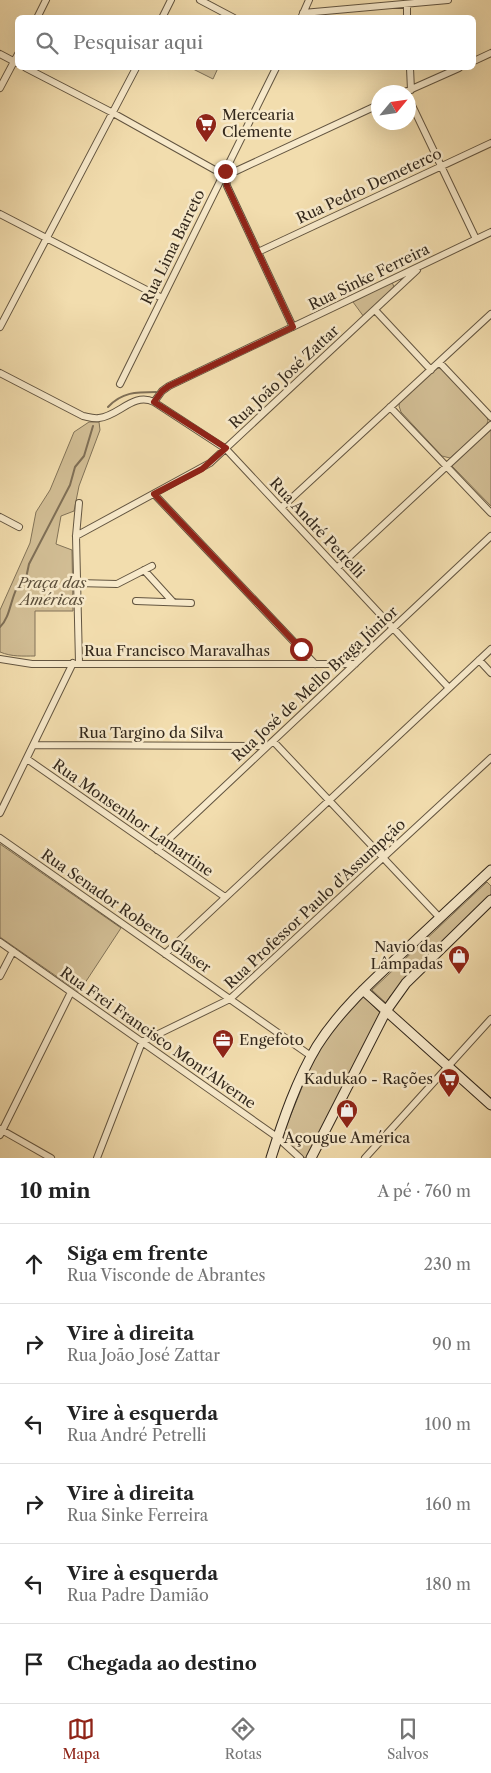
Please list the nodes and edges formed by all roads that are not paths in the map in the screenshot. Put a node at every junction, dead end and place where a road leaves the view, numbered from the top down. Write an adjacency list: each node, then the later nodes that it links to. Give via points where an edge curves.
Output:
1 (46, 0): 7 (street)
2 (171, 0): 8 (street)
3 (200, 0): 9 (street)
4 (309, 0): 10 (street)
5 (448, 0): 6 (street)
6 (406, 5): 10 (street); 11 (street)
7 (38, 15)
8 (164, 15)
9 (228, 15)
10 (302, 15)
11 (407, 15)
12 (491, 52): 14 (street)
13 (0, 54): 15 (street)
14 (476, 60)
15 (15, 62)
16 (15, 64): 23 (street)
17 (30, 70): 26 (street)
18 (135, 70): 26 (street)
19 (275, 70): 30 (street, Rua Lima Barreto)
20 (410, 70): 22 (street)
21 (455, 70): 24 (street)
22 (408, 85)
23 (0, 88)
24 (416, 88)
25 (371, 108): 30 (street, via 236,172)
26 (112, 112): 30 (street, via 215,170); 33 (street)
27 (416, 114): 29 (street)
28 (491, 143): 29 (street, Rua Pedro Demeterco)
29 (441, 166): 34 (street); 35 (street, Rua Pedro Demeterco)
30 (225, 171): 35 (street, via 227,186); 37 (street, Rua Lima Barreto)
31 (0, 214): 33 (street)
32 (491, 232): 34 (street, Rua Sinke Ferreira)
33 (47, 238): 37 (street); 41 (street)
34 (476, 238): 36 (street, Rua Sinke Ferreira)
35 (258, 252): 40 (street)
36 (421, 266): 38 (street, Rua João José Zattar); 40 (street, Rua Sinke Ferreira)
37 (162, 298): 45 (street, Rua Lima Barreto)
38 (375, 310): 43 (street); 50 (street, Rua João José Zattar)
39 (491, 314): 42 (street)
40 (293, 327): 46 (street, Rua Sinke Ferreira, via 169,386)
41 (0, 328)
42 (439, 362): 43 (street); 48 (street)
43 (431, 370): 47 (street)
44 (0, 373): 46 (street, via 88,417 108,416 137,400)
45 (120, 384)
46 (154, 402): 50 (street, Rua André Petrelli)
47 (390, 407): 51 (street); 54 (street)
48 (491, 417)
49 (491, 424): 51 (street)
50 (226, 448): 52 (street, Rua João José Zattar, via 202,469); 54 (street, Rua André Petrelli)
51 (446, 466): 55 (street); 61 (street)
52 (154, 494): 58 (street, Rua João José Zattar); 72 (street)
53 (80, 503): 58 (street)
54 (281, 508): 61 (street, Rua André Petrelli)
55 (491, 513)
56 (0, 517): 57 (street)
57 (20, 527)
58 (76, 536): 63 (street)
59 (491, 536): 67 (street, Rua José de Mello Braga Júnior)
60 (152, 566): 62 (street)
61 (337, 568): 67 (street, Rua André Petrelli)
62 (144, 570): 63 (street, via 115,585); 65 (street)
63 (77, 583): 71 (street)
64 (136, 601): 65 (street)
65 (173, 602): 66 (street)
66 (191, 603)
67 (393, 628): 73 (street, Rua José de Mello Braga Júnior); 75 (street, Rua André Petrelli)
68 (491, 649): 70 (street)
69 (0, 659): 71 (street, Rua Francisco Maravalhas, via 23,664)
70 (479, 660): 74 (street); 75 (street)
71 (76, 663): 72 (street, Rua Francisco Maravalhas); 77 (street)
72 (315, 664): 73 (street, Rua Francisco Maravalhas)
73 (355, 664): 76 (street, Rua José de Mello Braga Júnior)
74 (491, 673)
75 (449, 688): 81 (street)
76 (273, 741): 78 (street, Rua José de Mello Braga Júnior); 81 (street)
77 (34, 745): 78 (street, Rua Targino da Silva); 80 (street)
78 (267, 746): 84 (street, Rua José de Mello Braga Júnior)
79 (491, 758): 85 (street, Rua Professor Paulo d'Assumpção)
80 (27, 759): 82 (street); 84 (street, Rua Monsenhor Lamartine)
81 (329, 800): 85 (street); 87 (street)
82 (0, 813)
83 (0, 838): 92 (street, Rua Senador Roberto Glaser)
84 (156, 850): 87 (street, Rua Monsenhor Lamartine)
85 (383, 858): 89 (street); 96 (street, Rua Professor Paulo d'Assumpção)
86 (489, 875): 89 (main road)
87 (225, 897): 92 (street)
88 (491, 900): 97 (main road, via 406,983)
89 (440, 918): 94 (main road)
90 (0, 942): 91 (street, Rua Frei Francisco Mont'Alverne)
91 (13, 951): 93 (street); 95 (street, Rua Frei Francisco Mont'Alverne)
92 (165, 954): 96 (street, Rua Senador Roberto Glaser)
93 (0, 976)
94 (363, 990): 97 (main road); 100 (main road, via 336,1020)
95 (71, 992): 99 (street, Rua Frei Francisco Mont'Alverne); 103 (street)
96 (230, 999): 99 (street, Rua Professor Paulo d'Assumpção); 100 (street, Rua Senador Roberto Glaser)
97 (386, 1011): 101 (main road); 109 (main road)
98 (491, 1019): 101 (street)
99 (142, 1042): 104 (street, Rua Frei Francisco Mont'Alverne); 106 (street)
100 (311, 1056): 104 (main road)
101 (448, 1066): 102 (main road); 110 (street)
102 (491, 1105)
103 (1, 1131): 105 (street)
104 (277, 1137): 107 (main road); 108 (street, Rua Frei Francisco Mont'Alverne)
105 (52, 1158)
106 (96, 1158)
107 (271, 1158)
108 (300, 1158)
109 (311, 1158)
110 (365, 1158)

